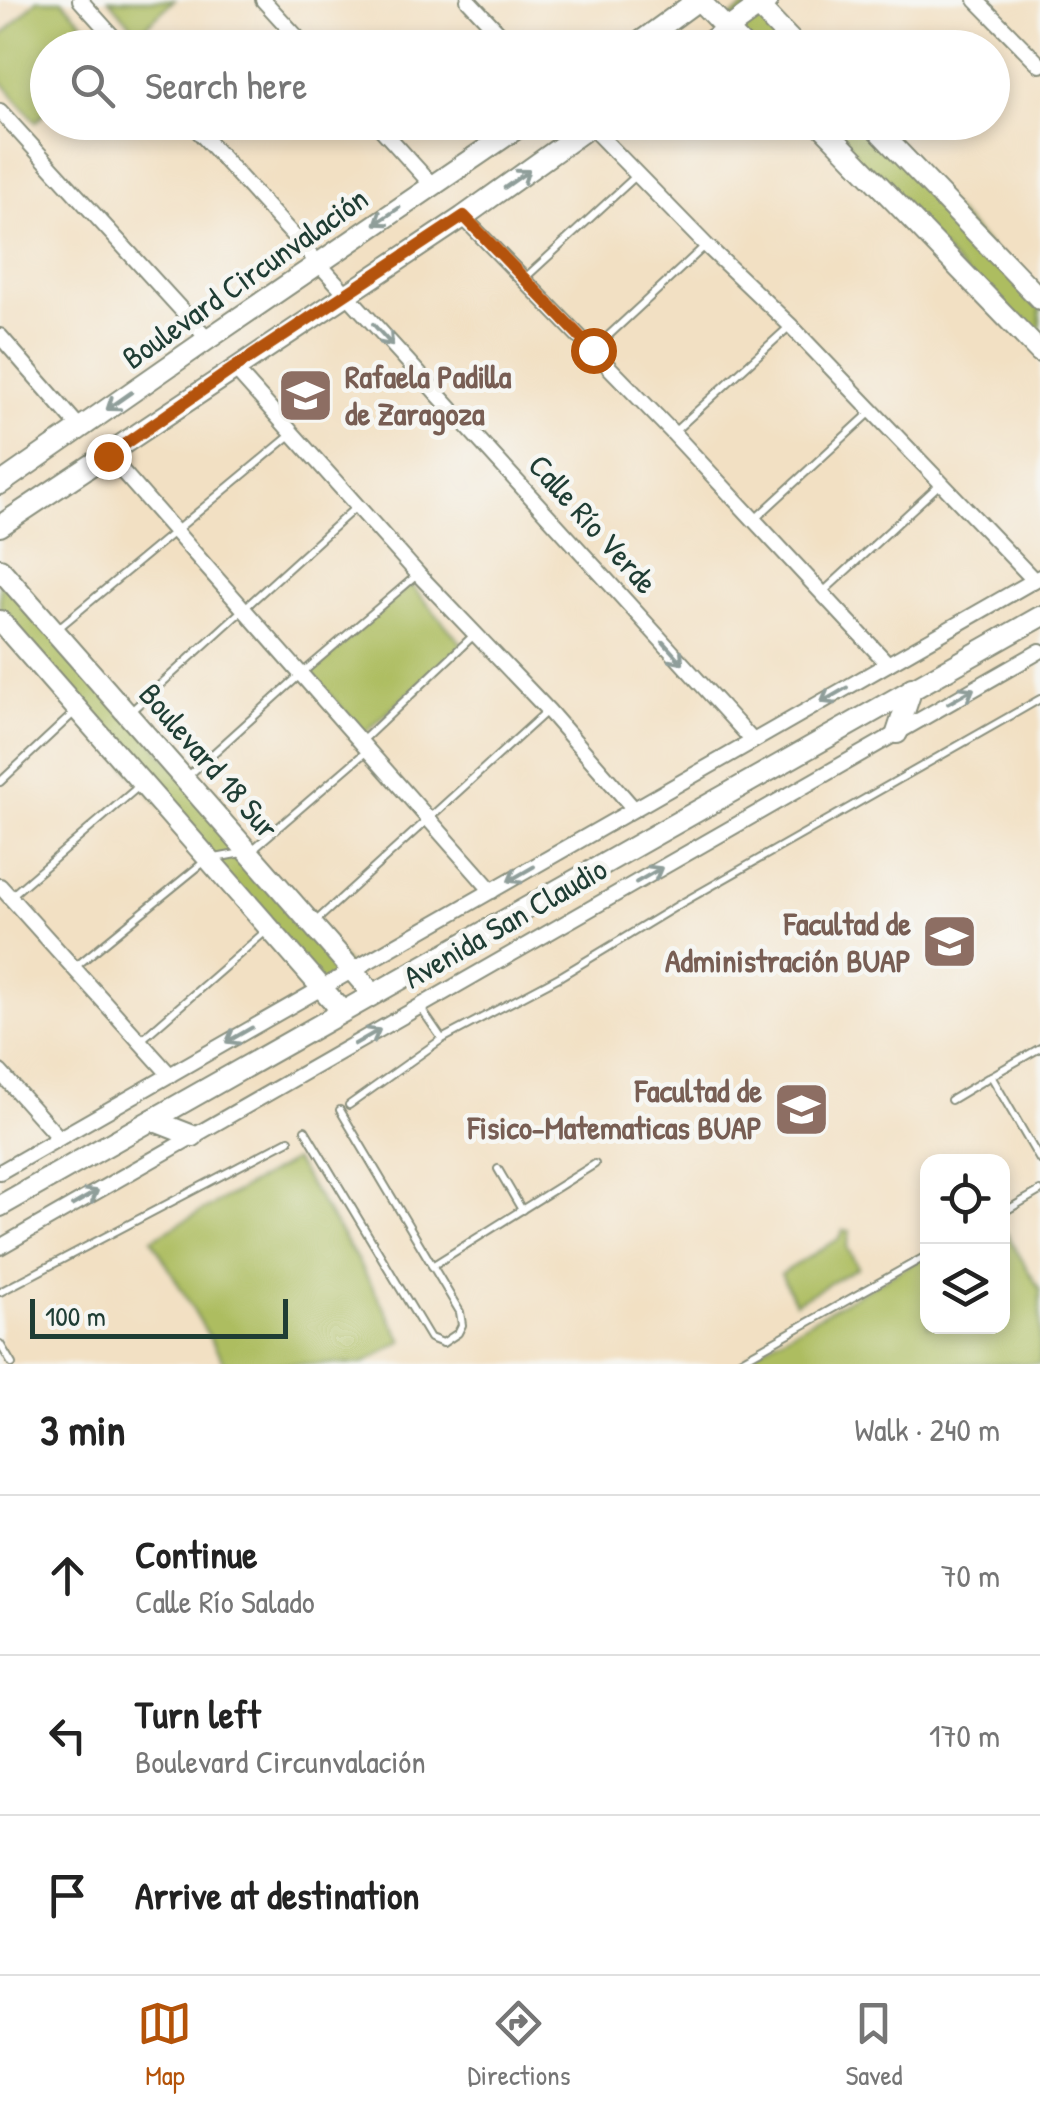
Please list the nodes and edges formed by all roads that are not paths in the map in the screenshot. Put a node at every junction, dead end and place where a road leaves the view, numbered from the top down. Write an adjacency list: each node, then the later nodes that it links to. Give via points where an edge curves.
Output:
1 (80, 0): 8 (street)
2 (264, 0): 9 (street)
3 (468, 0): 10 (street)
4 (698, 0): 7 (street); 11 (street)
5 (976, 0): 13 (street)
6 (759, 2): 7 (street); 12 (street)
7 (727, 29)
8 (107, 30)
9 (291, 30)
10 (496, 30)
11 (657, 30)
12 (783, 30)
13 (1006, 30)
14 (1010, 35): 15 (street)
15 (1040, 65)
16 (0, 110): 34 (street)
17 (206, 140): 28 (street, Calle Río Verde)
18 (391, 140): 25 (street)
19 (500, 140): 25 (street, Boulevard Circunvalación)
20 (571, 140): 26 (street, Boulevard Circunvalación, one-way to 20)
21 (607, 140): 24 (street)
22 (835, 140): 36 (street)
23 (887, 140): 31 (street)
24 (637, 175): 27 (street); 29 (lane)
25 (432, 186): 28 (street, Boulevard Circunvalación, one-way to 28)
26 (464, 216): 29 (street); 30 (street, Boulevard Circunvalación)
27 (706, 244): 32 (street); 35 (lane)
28 (317, 264): 30 (street, Calle Río Verde); 34 (street, Boulevard Circunvalación)
29 (524, 279): 35 (street)
30 (346, 294): 37 (street, Boulevard Circunvalación); 67 (street, Calle Río Verde, one-way to 67)
31 (1040, 299)
32 (791, 326): 38 (street); 40 (lane)
33 (0, 336): 39 (street)
34 (208, 339): 39 (street, Boulevard Circunvalación, one-way to 39)
35 (593, 350): 40 (street)
36 (1040, 352)
37 (234, 368): 41 (street); 42 (street, Boulevard Circunvalación)
38 (872, 411): 43 (street); 46 (lane)
39 (80, 428): 44 (street, Boulevard Circunvalación)
40 (673, 433): 46 (street)
41 (292, 434): 45 (street); 48 (lane)
42 (108, 456): 47 (street, Boulevard Circunvalación); 48 (street)
43 (941, 483): 51 (street); 52 (lane)
44 (0, 484)
45 (358, 505): 50 (street); 53 (lane)
46 (754, 520): 52 (street)
47 (0, 526)
48 (175, 531): 53 (street); 55 (lane)
49 (0, 568): 55 (street, Boulevard 18 Sur)
50 (418, 574): 56 (street); 60 (lane)
51 (1037, 578): 59 (street, Avenida San Claudio)
52 (822, 593): 59 (street)
53 (244, 610): 60 (street); 65 (lane)
54 (1040, 617): 61 (street, Avenida San Claudio)
55 (56, 631): 65 (street, Boulevard 18 Sur)
56 (475, 634): 64 (street); 68 (lane)
57 (5, 635): 63 (street, Boulevard 18 Sur)
58 (1040, 651): 66 (street, Avenida San Claudio, one-way to 58)
59 (888, 664): 67 (street, Avenida San Claudio, one-way to 67)
60 (300, 674): 68 (street); 69 (lane)
61 (912, 688): 66 (street); 83 (street, Avenida San Claudio)
62 (1040, 700): 86 (lane)
63 (78, 710): 70 (lane); 71 (street, Boulevard 18 Sur)
64 (548, 710): 72 (street); 73 (lane)
65 (128, 714): 69 (street, Boulevard 18 Sur)
66 (898, 733): 84 (street, Avenida San Claudio, one-way to 66)
67 (753, 741): 72 (street, Avenida San Claudio)
68 (364, 746): 73 (street); 74 (lane)
69 (185, 779): 74 (street, Boulevard 18 Sur)
70 (0, 782)
71 (142, 784): 75 (street, Boulevard 18 Sur); 77 (lane)
72 (634, 809): 76 (street, Avenida San Claudio, one-way to 76)
73 (428, 818): 76 (street); 78 (lane)
74 (249, 852): 75 (lane); 78 (street, Boulevard 18 Sur)
75 (208, 858): 79 (street, Boulevard 18 Sur); 80 (lane)
76 (492, 890): 81 (street, Avenida San Claudio)
77 (5, 892): 80 (street)
78 (312, 924): 81 (street, Boulevard 18 Sur)
79 (269, 929): 82 (street, Boulevard 18 Sur); 87 (lane)
80 (73, 969): 87 (street)
81 (352, 970): 82 (street, Avenida San Claudio); 83 (street, Boulevard 18 Sur)
82 (322, 988): 85 (street, Boulevard 18 Sur); 90 (street, Avenida San Claudio, one-way to 90)
83 (373, 994): 85 (street, Avenida San Claudio)
84 (420, 1006): 86 (lane); 97 (street, Avenida San Claudio, one-way to 84)
85 (342, 1011): 95 (street, Avenida San Claudio)
86 (442, 1039): 93 (lane)
87 (139, 1042): 90 (street)
88 (1040, 1048): 91 (lane)
89 (0, 1072): 98 (street)
90 (170, 1075): 98 (street, Avenida San Claudio)
91 (992, 1076): 92 (lane); 100 (lane)
92 (950, 1100)
93 (349, 1105)
94 (340, 1110): 110 (lane)
95 (152, 1120): 97 (street); 105 (street, Avenida San Claudio)
96 (305, 1130): 110 (lane, via 430,1338 443,1343 458,1332 462,1318)
97 (193, 1136): 108 (street, Avenida San Claudio, one-way to 97)
98 (59, 1138): 103 (street, Avenida San Claudio)
99 (289, 1140): 111 (lane)
100 (1040, 1160)
101 (595, 1164): 107 (lane)
102 (498, 1169): 107 (lane)
103 (0, 1172)
104 (1040, 1192): 106 (lane)
105 (0, 1206)
106 (1010, 1209)
107 (522, 1210): 110 (lane)
108 (0, 1247)
109 (920, 1259): 114 (lane)
110 (432, 1266)
111 (0, 1292)
112 (0, 1344): 113 (lane)
113 (12, 1364)
114 (734, 1364)

